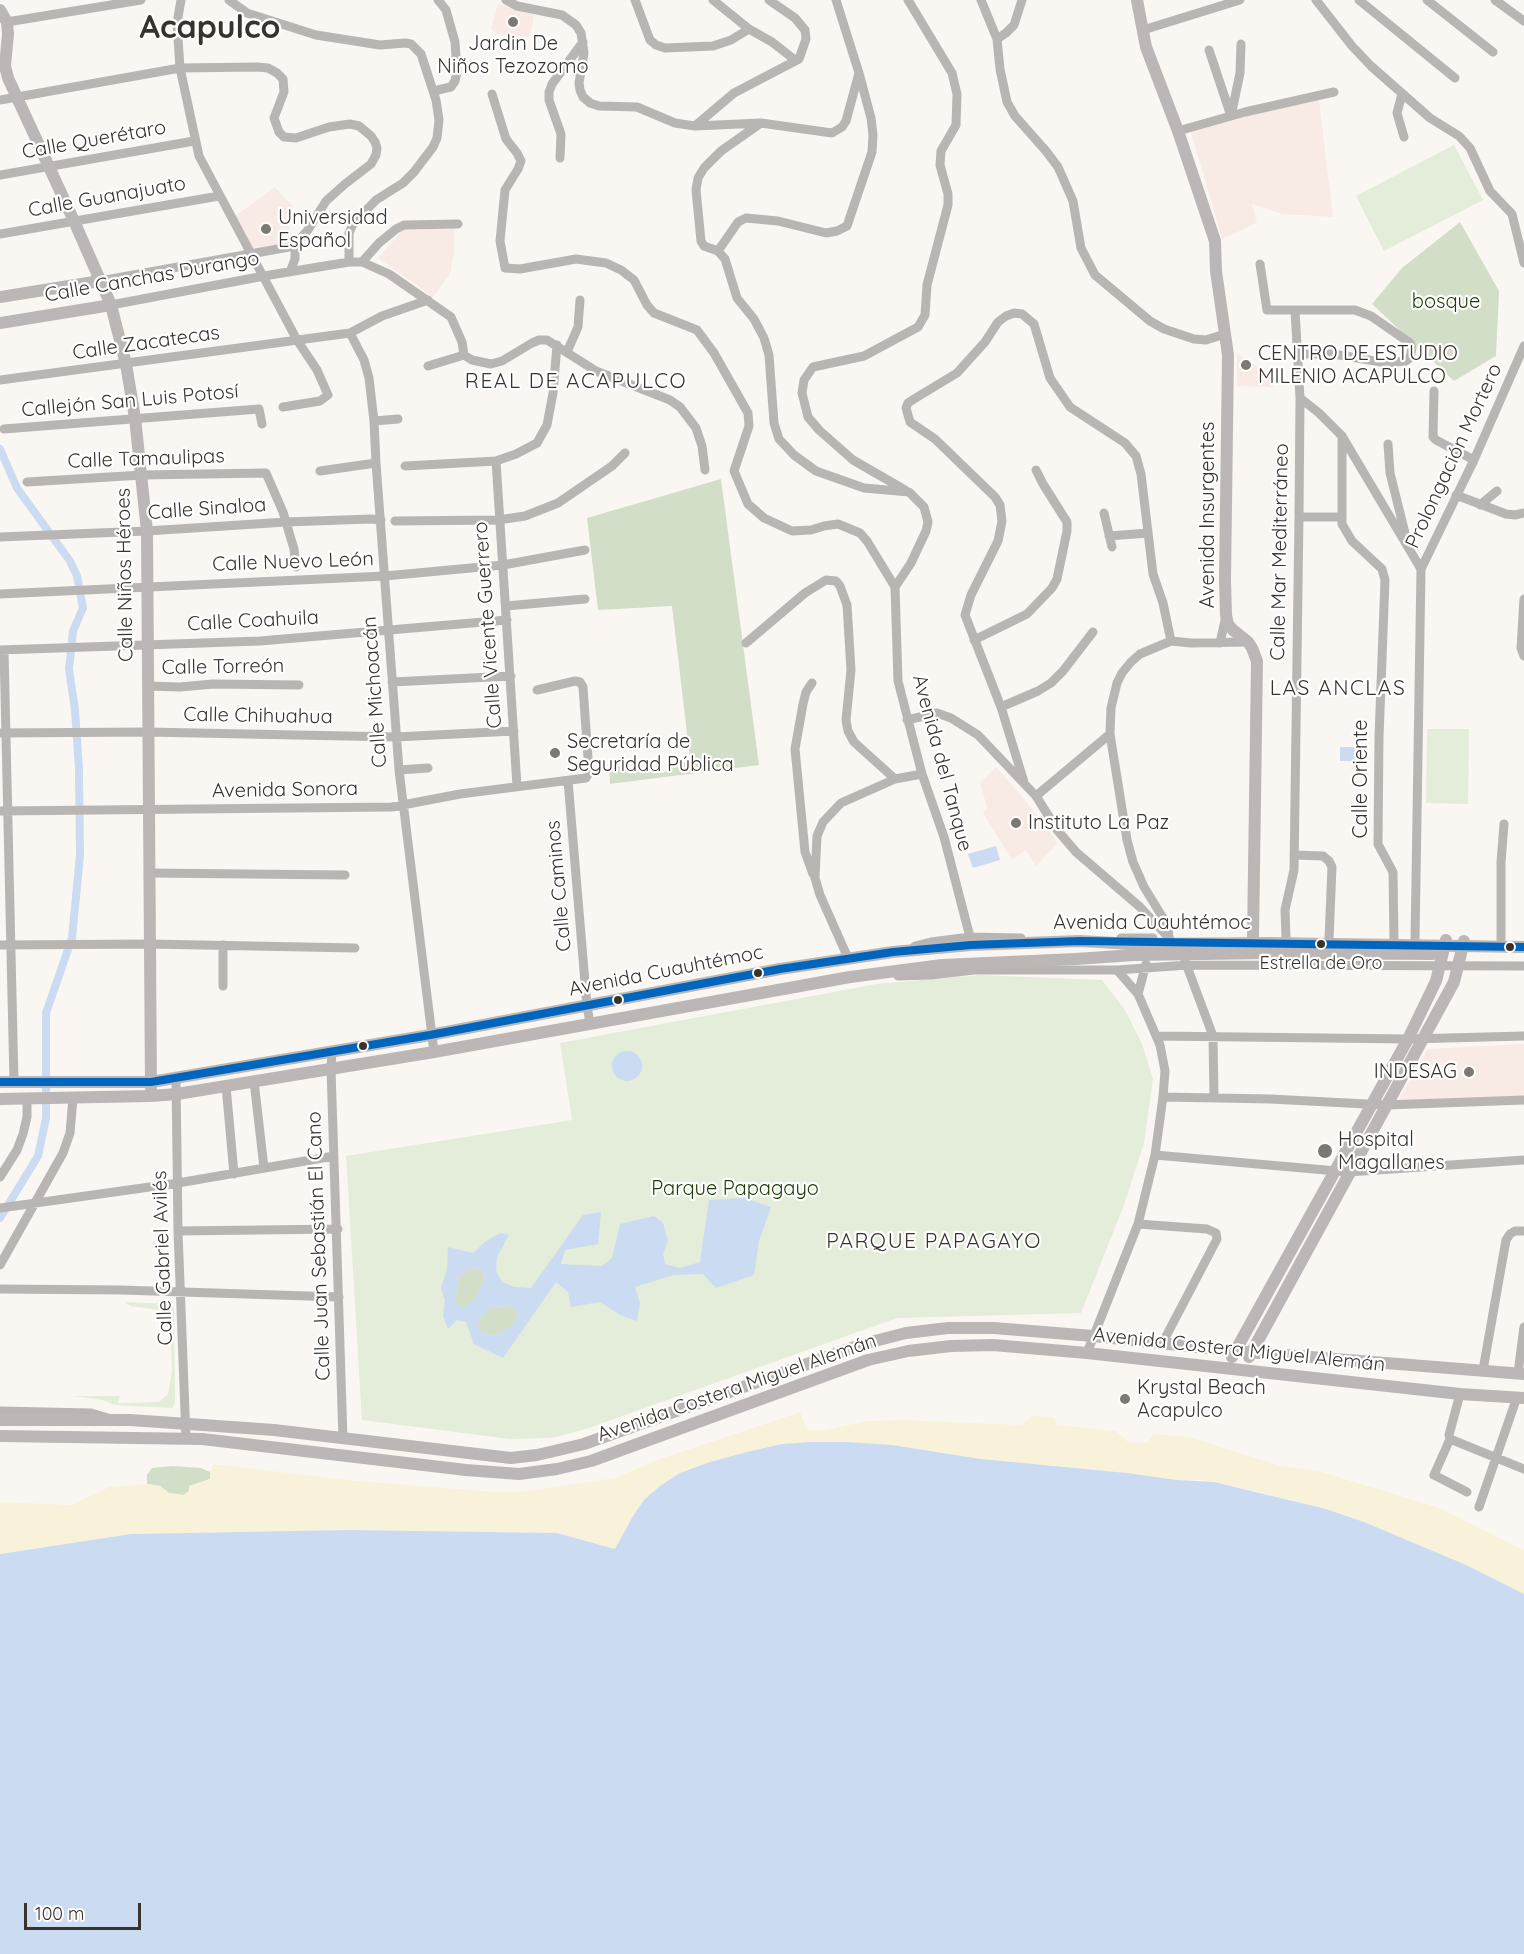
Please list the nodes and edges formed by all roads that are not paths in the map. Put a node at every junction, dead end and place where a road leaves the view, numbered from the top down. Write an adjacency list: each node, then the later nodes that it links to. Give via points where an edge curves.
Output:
1 (141, 0): 19 (street)
2 (181, 0): 32 (street, via 177,23)
3 (230, 0): 35 (street, via 247,13 316,35 380,45 411,44 421,54)
4 (438, 0): 35 (street, via 446,10 455,42 457,72 451,87)
5 (506, 0): 26 (street, via 562,15 571,20)
6 (635, 0): 23 (street, via 650,40 665,48 713,46)
7 (713, 0): 23 (street)
8 (770, 0): 30 (street, via 805,30 804,49)
9 (836, 0): 33 (street)
10 (908, 0): 106 (street, via 952,73 957,93 956,125 941,151 948,205 927,285 925,315 918,327 864,356 813,367 804,380 802,393 808,417 819,430 853,460)
11 (981, 0): 25 (street)
12 (1022, 0): 25 (street, via 1014,25)
13 (1137, 0): 24 (main road, Avenida Insurgentes)
14 (1240, 0): 24 (street)
15 (1316, 0): 38 (street, via 1352,46)
16 (1359, 0): 34 (street)
17 (1427, 0): 29 (street)
18 (1495, 0): 21 (street)
19 (105, 3): 22 (street)
20 (0, 10): 22 (main road)
21 (1524, 21)
22 (7, 22): 31 (main road, Calle Niños Héroes)
23 (749, 29): 30 (street)
24 (1143, 30): 44 (main road, Avenida Insurgentes)
25 (997, 39): 75 (street, via 1006,102 1058,167 1072,201 1081,248 1095,274 1164,329 1206,340)
26 (583, 42): 43 (street, via 579,83 583,97 590,103 637,107 675,123); 47 (street, via 549,93 561,134)
27 (1241, 44): 41 (street)
28 (1209, 50): 41 (street)
29 (1493, 52)
30 (795, 60): 43 (street, via 734,93)
31 (3, 66): 39 (main road, Calle Niños Héroes)
32 (180, 68): 39 (street); 46 (street); 56 (street, via 268,68 278,73 285,85 274,118 284,136 296,138 350,124 371,136 377,148 371,164 326,201 308,230)
33 (859, 73): 42 (street, via 846,121 838,131 823,133); 57 (street, via 873,135 872,152 847,226 826,233 746,218 738,222)
34 (1455, 78)
35 (433, 91): 59 (street, via 439,120 434,147 409,177 376,200 353,224 349,233)
36 (1334, 92): 41 (street)
37 (492, 94): 129 (street, via 506,139 521,161 505,190 500,241 505,268 576,259 606,263 634,280 654,313 697,330 748,413 749,426 734,471 748,504 764,518 792,531 838,524 860,533)
38 (1402, 94): 45 (street, via 1397,113); 51 (street, via 1470,148 1490,191)
39 (15, 98): 40 (street); 48 (main road, Calle Niños Héroes)
40 (0, 100)
41 (1231, 116): 44 (street)
42 (760, 123): 43 (street); 57 (street, via 721,151 698,178 701,241)
43 (695, 126)
44 (1178, 131): 75 (main road, Avenida Insurgentes, via 1215,241)
45 (1404, 137)
46 (194, 141): 48 (street, Calle Querétaro); 50 (street)
47 (560, 158)
48 (48, 167): 49 (street, Calle Querétaro); 53 (main road, Calle Niños Héroes)
49 (0, 175)
50 (219, 196): 53 (street, Calle Guanajuato); 58 (street)
51 (1512, 214): 52 (street); 61 (street)
52 (1524, 215)
53 (74, 221): 55 (street, Calle Guanajuato); 65 (main road, Calle Niños Héroes)
54 (458, 224): 60 (street, via 404,225 379,243)
55 (0, 234)
56 (293, 244): 58 (street); 63 (street, via 295,259)
57 (718, 251): 106 (street, via 725,259 737,298 764,338 779,439 816,471 864,488)
58 (251, 252): 64 (street); 65 (street)
59 (349, 262): 60 (street, Calle Canchas Durango); 63 (street, Calle Canchas Durango)
60 (363, 262): 67 (street, Calle Canchas Durango)
61 (1524, 263)
62 (1260, 264): 70 (street, via 1267,310)
63 (290, 272): 64 (street, Calle Canchas Durango)
64 (264, 276): 69 (street, Calle Canchas Durango); 76 (street)
65 (100, 281): 66 (main road); 69 (main road, Calle Niños Héroes)
66 (0, 297)
67 (428, 300): 73 (street, via 382,316); 81 (street, Calle Canchas Durango, via 451,317)
68 (580, 300): 72 (street)
69 (111, 305): 71 (main road, Calle Canchas Durango); 82 (main road, Calle Niños Héroes)
70 (1295, 310): 80 (street, Calle Mar Mediterráneo); 80 (street, via 1363,312 1412,348 1406,361 1387,363 1333,354)
71 (0, 323)
72 (578, 327): 74 (street); 78 (street)
73 (350, 333): 76 (street, Calle Zacatecas); 90 (street, Calle Michoacán, via 367,369)
74 (588, 334)
75 (1225, 334): 134 (main road, Avenida Insurgentes)
76 (297, 340): 82 (street, Calle Zacatecas); 87 (street, via 328,395 320,401)
77 (556, 345): 78 (street); 81 (street, via 539,340 491,364); 97 (street, via 553,393 543,435 537,443)
78 (567, 352): 100 (street, via 596,371 680,407 696,428)
79 (1523, 353): 96 (street, Prolongación Mortero)
80 (1299, 354): 86 (street, Calle Mar Mediterráneo)
81 (464, 355): 83 (street)
82 (126, 364): 84 (street, Calle Zacatecas); 88 (main road, Calle Niños Héroes)
83 (428, 366)
84 (0, 380)
85 (1434, 391): 96 (street, via 1433,437)
86 (1300, 398): 93 (street); 112 (street, Calle Mar Mediterráneo)
87 (283, 406)
88 (135, 418): 91 (street, Callejón San Luis Potosí, via 259,409); 92 (street, Callejón San Luis Potosí); 103 (main road, Calle Niños Héroes)
89 (398, 419): 90 (street)
90 (374, 421): 98 (street, Calle Michoacán)
91 (262, 424)
92 (4, 429)
93 (1342, 436): 111 (street, Calle Oriente); 121 (street)
94 (1388, 444): 121 (street, via 1390,473)
95 (626, 453): 114 (street, via 558,503 525,516)
96 (1474, 460): 107 (street, Prolongación Mortero)
97 (496, 461): 99 (street); 114 (street, Calle Vicente Guerrero)
98 (376, 463): 102 (street); 113 (street, Calle Michoacán)
99 (405, 466)
100 (705, 470)
101 (1036, 470): 138 (street, via 1067,522 1057,579 1028,614)
102 (320, 471)
103 (142, 476): 104 (street, Calle Tamaulipas); 116 (street, Calle Tamaulipas, via 266,473); 117 (main road, Calle Niños Héroes)
104 (27, 482)
105 (1497, 491): 108 (street)
106 (909, 492): 129 (street, via 924,507 928,522 911,563)
107 (1456, 495): 108 (street); 126 (street, Prolongación Mortero)
108 (1480, 505): 110 (street, via 1506,514)
109 (1104, 513): 119 (street)
110 (1524, 513)
111 (1341, 517): 112 (street); 180 (street, Calle Oriente, via 1352,541 1382,569 1385,580 1378,844 1393,872)
112 (1299, 518): 171 (street, Calle Mar Mediterráneo)
113 (381, 520): 116 (street, Calle Sinaloa); 127 (street, Calle Michoacán)
114 (498, 520): 115 (street); 124 (street, Calle Vicente Guerrero)
115 (395, 521)
116 (286, 522): 117 (street, Calle Sinaloa); 125 (street)
117 (147, 531): 120 (street, Calle Sinaloa); 128 (main road, Calle Niños Héroes)
118 (1148, 533): 119 (street); 138 (street, via 1142,474 1136,456 1125,442 1070,407 1050,378 1034,324 1022,314 1006,316 957,373 906,408 910,422 935,439 1000,505 998,541 965,615); 139 (street, via 1153,574)
119 (1109, 536): 122 (street)
120 (0, 537)
121 (1406, 541): 126 (street)
122 (1112, 547)
123 (585, 550): 124 (street, Calle Nuevo León)
124 (503, 565): 127 (street, Calle Nuevo León); 133 (street, Calle Vicente Guerrero)
125 (296, 567)
126 (1421, 568): 181 (street, Prolongación Mortero)
127 (385, 576): 128 (street, Calle Nuevo León); 136 (street, Calle Michoacán)
128 (147, 586): 130 (street, Calle Nuevo León); 143 (main road, Calle Niños Héroes)
129 (895, 587): 153 (street, Avenida del Tanque, via 898,681)
130 (0, 594)
131 (585, 599): 133 (street)
132 (1524, 599): 145 (street)
133 (506, 606): 135 (street, Calle Vicente Guerrero)
134 (1226, 615): 140 (main road, Avenida Insurgentes, via 1228,624); 142 (street)
135 (507, 620): 136 (street, Calle Coahuila); 146 (street, Calle Vicente Guerrero)
136 (390, 630): 143 (street, Calle Coahuila); 147 (street, Calle Michoacán)
137 (1093, 632): 152 (street, via 1051,683)
138 (974, 640): 152 (street)
139 (1171, 641): 142 (street); 157 (street, via 1140,654 1122,673 1111,708)
140 (1248, 642): 142 (street); 177 (main road, Avenida Insurgentes, via 1257,661)
141 (746, 643): 162 (street, via 805,592 831,579 840,586 848,605 848,731 854,742)
142 (1220, 643)
143 (147, 645): 144 (street, Calle Coahuila); 150 (main road, Calle Niños Héroes)
144 (2, 650): 156 (street)
145 (1524, 656)
146 (511, 676): 147 (street); 154 (street, Calle Vicente Guerrero)
147 (393, 682): 158 (street, Calle Michoacán)
148 (812, 684): 174 (street, via 806,692 795,749 805,852)
149 (299, 685): 150 (street, Calle Torreón)
150 (147, 686): 155 (main road, Calle Niños Héroes)
151 (537, 690): 163 (street, via 575,681 583,687 589,772 586,778)
152 (1001, 706): 164 (street)
153 (907, 720): 161 (street, Avenida del Tanque); 164 (street, via 937,713 966,725)
154 (514, 731): 158 (street, Calle Chihuahua); 165 (street, Calle Vicente Guerrero)
155 (147, 732): 156 (street, Calle Chihuahua); 158 (street, Calle Chihuahua); 168 (main road, Calle Niños Héroes)
156 (3, 733): 169 (street)
157 (1110, 734): 166 (street); 176 (street, via 1126,840 1144,887 1168,926)
158 (396, 737): 160 (street, Calle Michoacán)
159 (429, 768): 160 (street)
160 (399, 771): 167 (street, Calle Michoacán)
161 (922, 774): 162 (street); 175 (street, Avenida del Tanque, via 944,837)
162 (895, 779): 174 (street, via 841,803 830,812 818,836)
163 (568, 781): 165 (street, Avenida Sonora); 205 (street, Calle Caminos)
164 (1024, 782): 166 (street)
165 (517, 786): 167 (street, Avenida Sonora)
166 (1036, 796): 176 (street, via 1076,852 1152,917)
167 (402, 804): 168 (street, Avenida Sonora); 207 (street, Calle Michoacán)
168 (149, 810): 169 (street, Avenida Sonora); 172 (main road, Calle Niños Héroes)
169 (3, 811): 188 (street)
170 (1504, 824): 184 (street)
171 (1294, 855): 178 (street, Calle Mar Mediterráneo, via 1285,910); 179 (street, via 1323,856 1332,867)
172 (149, 873): 173 (street); 186 (main road, Calle Niños Héroes)
173 (345, 876)
174 (815, 878): 195 (street)
175 (970, 938): 176 (street); 193 (street, via 931,942)
176 (1169, 938): 177 (street); 196 (street); 200 (street, via 1153,950)
177 (1253, 938): 178 (street)
178 (1286, 938): 179 (street)
179 (1329, 939): 180 (street)
180 (1394, 939): 181 (street)
181 (1415, 940): 182 (street)
182 (1446, 940): 183 (street); 198 (main road)
183 (1464, 941): 184 (street); 197 (main road)
184 (1501, 942): 185 (street)
185 (1524, 942)
186 (150, 944): 188 (street); 189 (street); 220 (main road, Calle Niños Héroes)
187 (0, 945): 188 (street)
188 (10, 945): 219 (street)
189 (223, 945): 191 (street); 203 (street)
190 (1524, 947): 192 (main road, Avenida Cuauhtémoc, bridge, via 1270,943)
191 (355, 948)
192 (1134, 949): 193 (main road, Avenida Cuauhtémoc, via 1080,941); 194 (main road, Avenida Cuauhtémoc, bridge); 202 (main road, Avenida Cuauhtémoc)
193 (893, 952): 195 (main road, Avenida Cuauhtémoc)
194 (1524, 955)
195 (848, 958): 205 (main road, Avenida Cuauhtémoc)
196 (1188, 965): 198 (street); 200 (street); 209 (street)
197 (1459, 965): 198 (street); 199 (street); 211 (main road, via 1454,982)
198 (1440, 966): 212 (main road)
199 (1524, 966)
200 (1144, 968): 201 (street); 204 (street)
201 (1117, 970): 202 (street, via 974,970); 204 (street)
202 (850, 976): 206 (main road, Avenida Cuauhtémoc)
203 (223, 986)
204 (1138, 994): 208 (street)
205 (587, 1006): 206 (street, Calle Caminos); 207 (main road, Avenida Cuauhtémoc)
206 (590, 1023): 214 (main road, Avenida Cuauhtémoc)
207 (430, 1035): 213 (main road, Avenida Cuauhtémoc); 214 (street, Calle Michoacán)
208 (1156, 1036): 209 (street); 224 (street, via 1164,1058)
209 (1213, 1036): 212 (street); 226 (street)
210 (1524, 1036): 211 (street)
211 (1423, 1038): 212 (street); 231 (main road)
212 (1408, 1039): 230 (main road)
213 (332, 1052): 215 (street, Calle Juan Sebastián El Cano); 216 (main road, Avenida Cuauhtémoc)
214 (434, 1052): 215 (main road, Avenida Cuauhtémoc)
215 (331, 1069): 217 (main road, Avenida Cuauhtémoc); 233 (street, Calle Juan Sebastián El Cano)
216 (176, 1078): 220 (main road, Avenida Cuauhtémoc); 222 (street, Calle Gabriel Avilés)
217 (255, 1081): 221 (main road, Avenida Cuauhtémoc); 235 (street)
218 (0, 1082): 219 (main road, Avenida Cuauhtémoc)
219 (14, 1082): 220 (main road, Avenida Cuauhtémoc)
220 (151, 1082): 223 (main road, Calle Niños Héroes)
221 (226, 1086): 222 (main road, Avenida Cuauhtémoc); 238 (street)
222 (177, 1094): 223 (main road, Avenida Cuauhtémoc); 240 (street, Calle Gabriel Avilés)
223 (151, 1096): 225 (main road, Avenida Cuauhtémoc)
224 (1163, 1097): 226 (street); 232 (street)
225 (73, 1098): 228 (main road, Avenida Cuauhtémoc); 241 (street, via 70,1133 63,1153)
226 (1214, 1098): 230 (street)
227 (0, 1099): 228 (main road, Avenida Cuauhtémoc)
228 (31, 1099): 239 (street, via 17,1150)
229 (1524, 1100): 231 (street)
230 (1371, 1104): 231 (street); 236 (main road)
231 (1386, 1105): 237 (main road)
232 (1155, 1155): 236 (street); 243 (street)
233 (334, 1156): 235 (street); 244 (street, Calle Juan Sebastián El Cano)
234 (1524, 1160): 237 (street)
235 (264, 1168): 238 (street)
236 (1334, 1172): 237 (street); 254 (main road)
237 (1348, 1172): 256 (main road)
238 (234, 1174): 240 (street)
239 (0, 1177)
240 (178, 1183): 241 (street); 246 (street, Calle Gabriel Avilés)
241 (32, 1205): 242 (street); 247 (street)
242 (0, 1208)
243 (1138, 1224): 252 (street); 253 (street, via 1216,1233 1217,1239)
244 (338, 1229): 246 (street); 250 (street, Calle Juan Sebastián El Cano)
245 (1524, 1231): 259 (street, via 1515,1231 1506,1240)
246 (178, 1232): 249 (street, Calle Gabriel Avilés)
247 (0, 1265)
248 (0, 1289): 249 (street)
249 (182, 1292): 250 (street); 266 (street, Calle Gabriel Avilés)
250 (339, 1297): 269 (street, Calle Juan Sebastián El Cano)
251 (1524, 1327): 260 (street)
252 (1093, 1336): 253 (main road, Avenida Costera Miguel Alemán); 255 (street); 269 (main road, Avenida Costera Miguel Alemán, via 994,1328 906,1333 864,1344 584,1444 537,1455 470,1455)
253 (1162, 1344): 254 (main road, Avenida Costera Miguel Alemán)
254 (1235, 1351): 256 (main road, Avenida Costera Miguel Alemán); 257 (main road)
255 (1087, 1353): 257 (main road, Avenida Costera Miguel Alemán); 268 (main road, Avenida Costera Miguel Alemán, via 993,1345 908,1351 868,1360 591,1461 519,1474)
256 (1252, 1353): 258 (main road); 259 (main road, Avenida Costera Miguel Alemán)
257 (1225, 1367): 258 (main road, Avenida Costera Miguel Alemán)
258 (1242, 1369): 261 (main road, Avenida Costera Miguel Alemán)
259 (1483, 1370): 260 (main road, Avenida Costera Miguel Alemán)
260 (1521, 1374)
261 (1460, 1394): 262 (main road, Avenida Costera Miguel Alemán); 270 (street)
262 (1520, 1397): 271 (street)
263 (0, 1412): 265 (street, via 91,1413)
264 (0, 1420): 265 (main road, Avenida Costera Miguel Alemán)
265 (113, 1420): 266 (main road, Avenida Costera Miguel Alemán)
266 (186, 1424): 268 (street, Calle Gabriel Avilés); 269 (main road, Avenida Costera Miguel Alemán)
267 (0, 1436): 268 (main road, Avenida Costera Miguel Alemán)
268 (186, 1438)
269 (344, 1439)
270 (1450, 1440): 271 (street); 273 (street, via 1434,1475)
271 (1496, 1458): 272 (street); 274 (street)
272 (1524, 1469)
273 (1467, 1492)
274 (1479, 1507)

